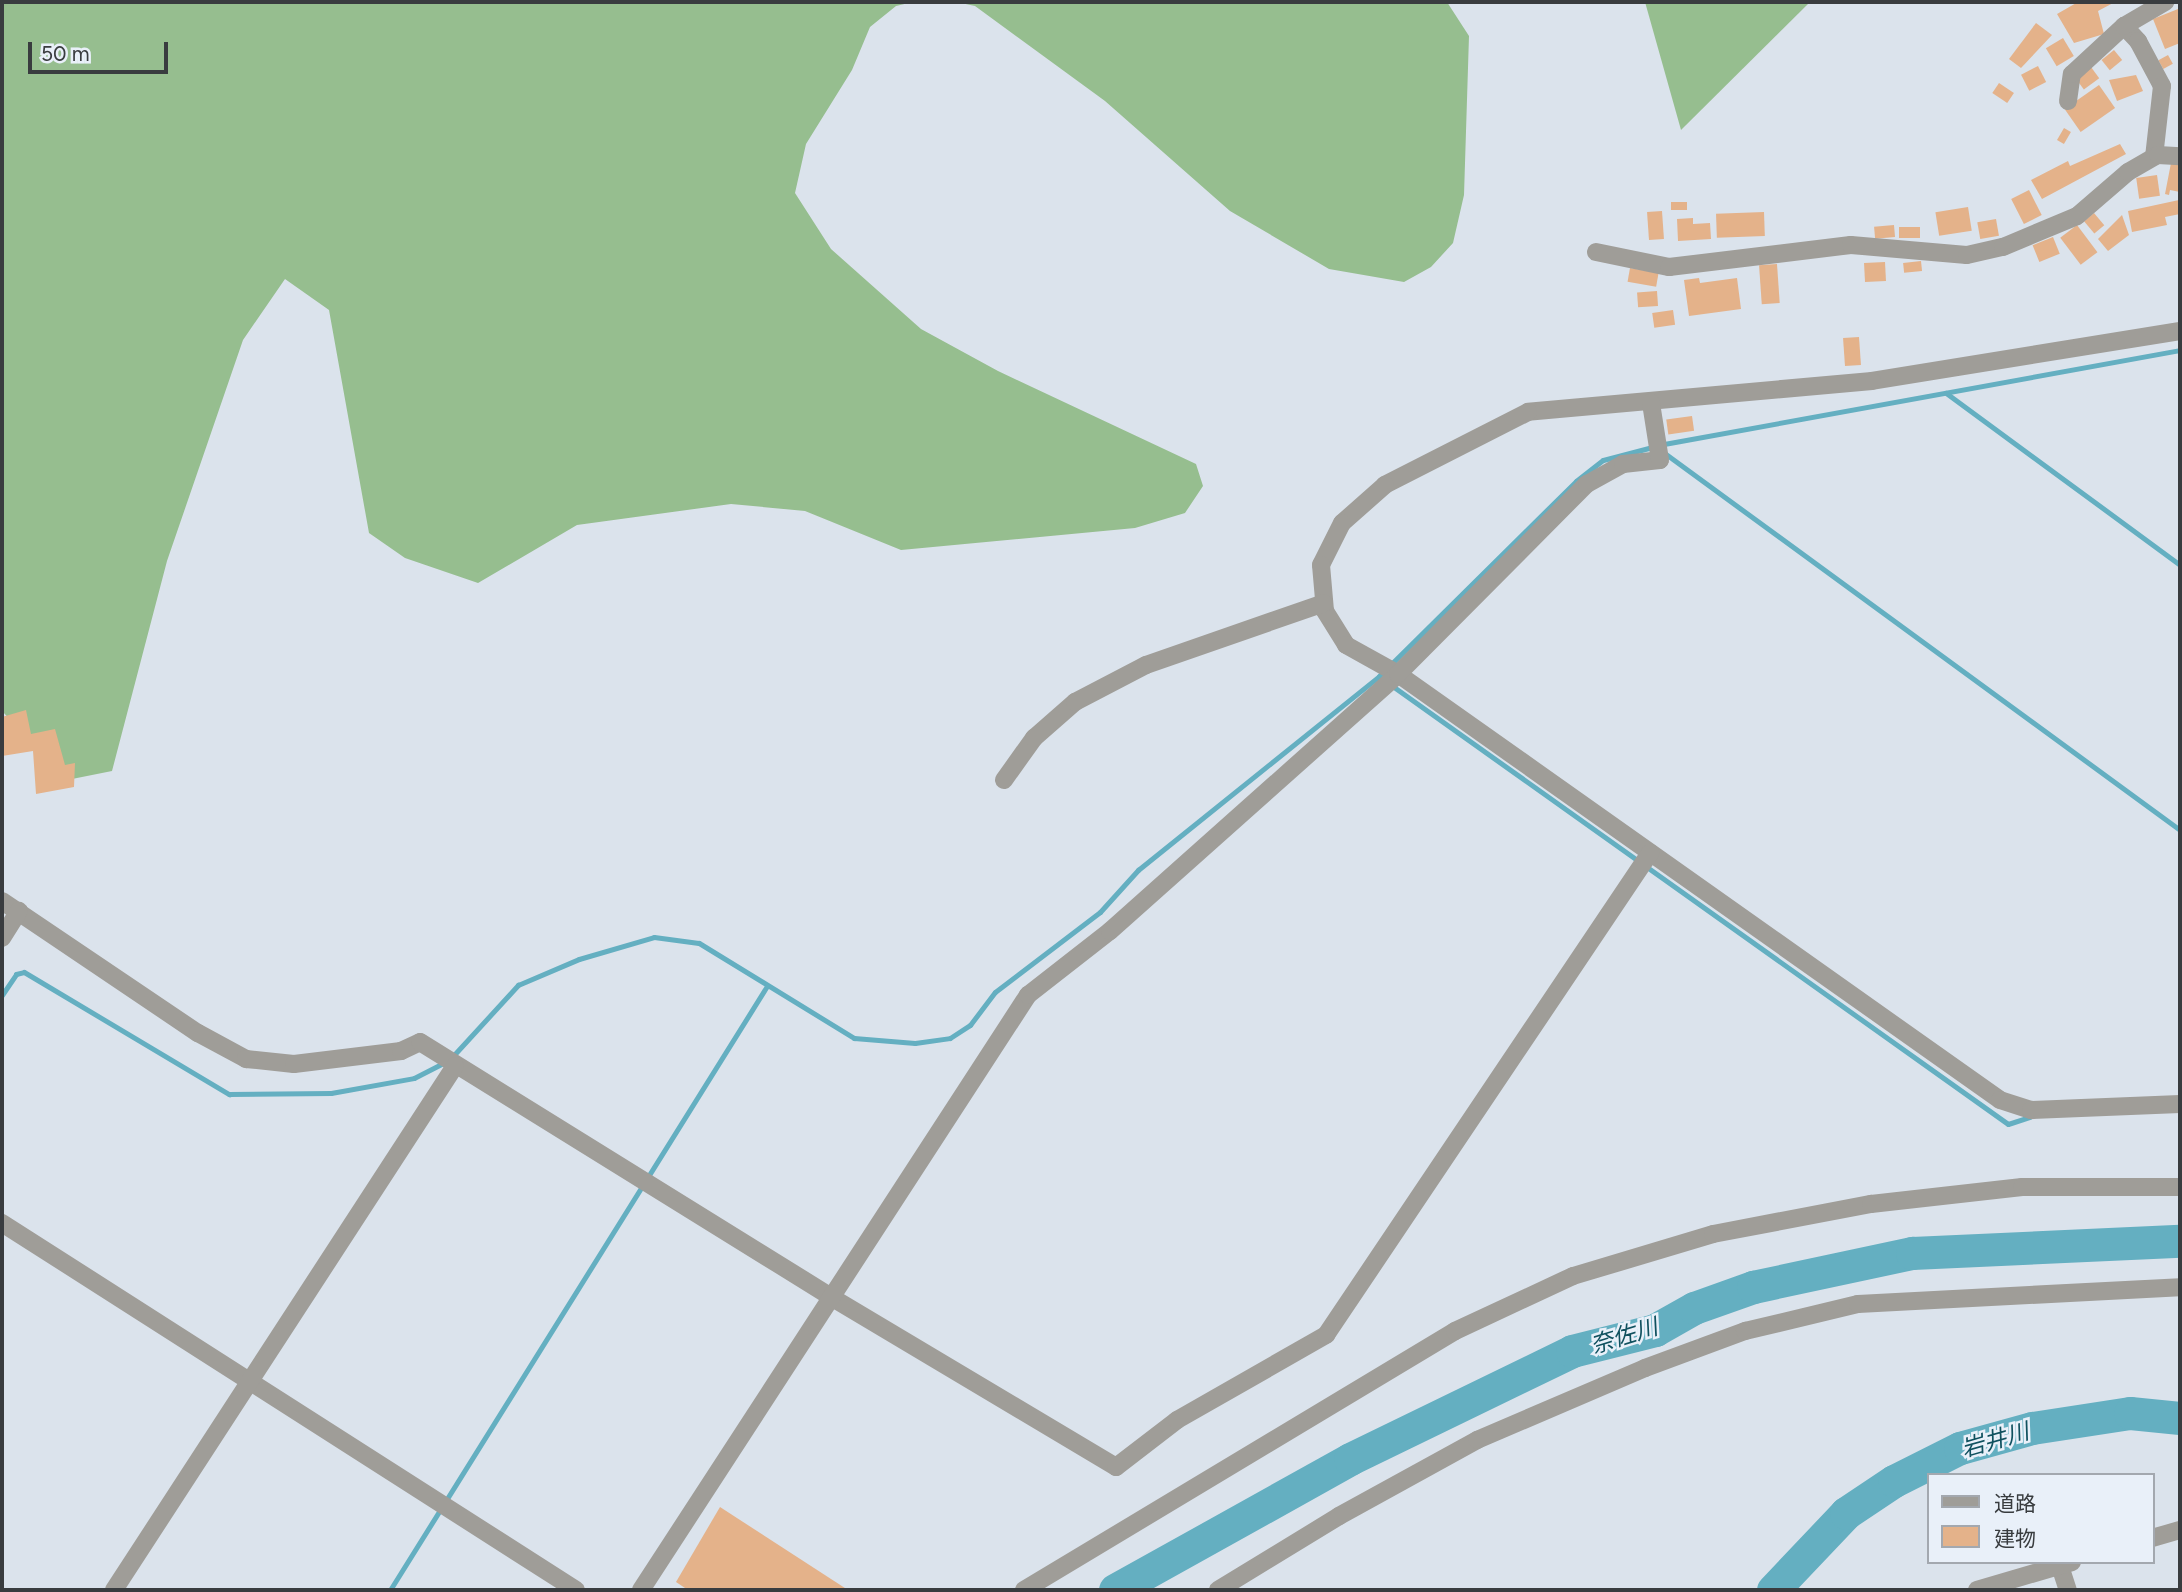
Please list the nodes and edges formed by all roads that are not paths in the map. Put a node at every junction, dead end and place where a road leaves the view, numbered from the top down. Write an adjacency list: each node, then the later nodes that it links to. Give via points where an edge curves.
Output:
1 (2165, 2): 2 (street)
2 (2124, 26): 3 (street, via 2072,74); 5 (street, via 2138,41 2162,86)
3 (2067, 101)
4 (2180, 156): 5 (street)
5 (2154, 157): 6 (street, via 2128,172 2077,216 2003,247 1967,255 1852,245 1670,267)
6 (1596, 252)
7 (2180, 331): 8 (street, via 1872,381)
8 (1651, 403): 9 (street, via 1528,412 1385,485 1342,523 1329,545 1321,565); 10 (street, via 1660,460 1623,464 1587,484)
9 (1324, 603): 10 (street, via 1346,645); 11 (street, via 1146,665 1075,702 1034,738)
10 (1398, 674): 12 (street); 21 (street, via 1110,931 1035,987)
11 (1004, 780)
12 (1650, 853): 17 (street, via 2000,1100 2031,1110); 21 (street, via 1326,1335 1177,1420 1116,1467)
13 (2, 901): 14 (street)
14 (19, 911): 15 (street); 16 (street, via 198,1033 246,1059 294,1064 401,1051 420,1042)
15 (2, 938)
16 (455, 1066): 21 (street); 22 (street)
17 (2180, 1104)
18 (2180, 1187): 29 (street, via 2022,1187 1871,1204 1713,1234 1573,1276 1455,1331)
19 (2, 1223): 22 (street)
20 (2180, 1287): 30 (street, via 1883,1301 1745,1331 1645,1367 1477,1440)
21 (831, 1297): 28 (street)
22 (250, 1383): 26 (street); 27 (street)
23 (2180, 1530): 24 (street)
24 (2154, 1537)
25 (2066, 1564): 31 (street); 32 (street)
26 (114, 1590)
27 (576, 1590)
28 (641, 1590)
29 (1024, 1590)
30 (1218, 1590)
31 (1978, 1590)
32 (2068, 1590)

